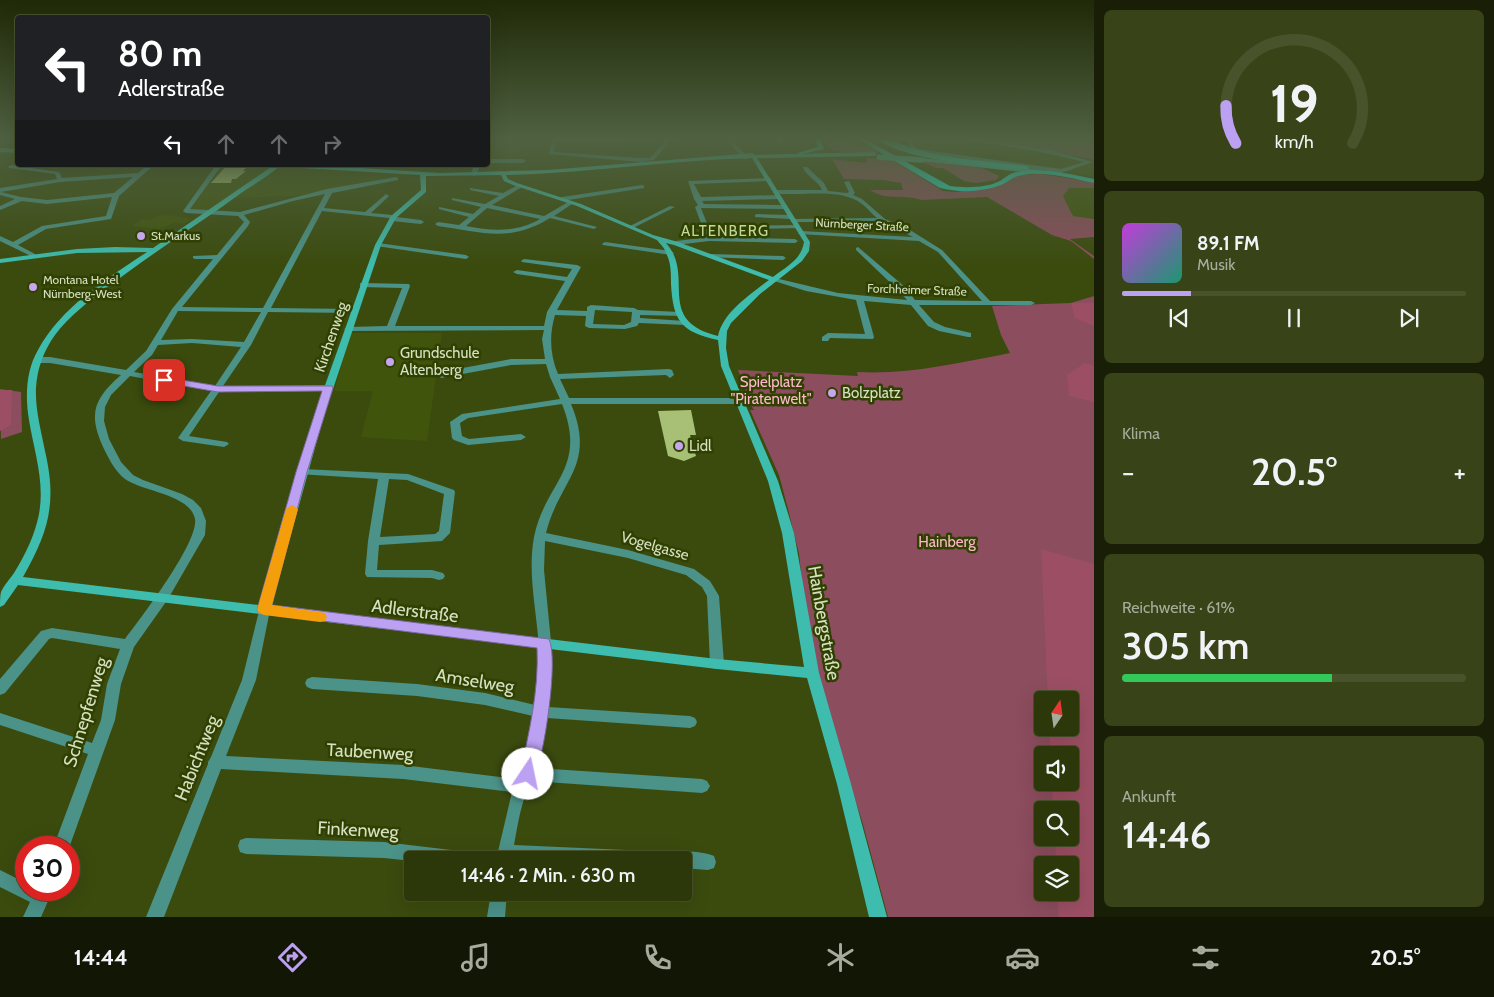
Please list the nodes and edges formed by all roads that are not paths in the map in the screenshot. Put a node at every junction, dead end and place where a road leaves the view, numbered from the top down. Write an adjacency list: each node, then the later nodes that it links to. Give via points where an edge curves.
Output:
1 (769, 180): 24 (street, Nürnberger Straße)
2 (56, 181): 19 (street)
3 (133, 181): 22 (street)
4 (207, 181): 39 (street, via 186,211)
5 (253, 181): 39 (street)
6 (386, 181): 20 (street)
7 (423, 181): 45 (street, Kirchenweg, via 424,191)
8 (508, 181): 16 (street)
9 (690, 181): 27 (street)
10 (819, 181): 21 (street)
11 (934, 181): 14 (main road, via 960,189)
12 (949, 181): 13 (main road, via 977,185)
13 (1000, 181)
14 (1002, 181)
15 (847, 182): 25 (street, via 852,193)
16 (520, 186): 23 (street); 30 (street)
17 (642, 187): 30 (street)
18 (472, 189): 23 (street)
19 (0, 191): 28 (street)
20 (327, 191): 38 (street, via 329,193); 40 (street)
21 (825, 192): 24 (street); 25 (street)
22 (116, 195): 28 (street, via 55,202); 60 (street, via 109,218 44,226)
23 (503, 195): 32 (street)
24 (777, 195): 27 (street); 35 (street, Nürnberger Straße)
25 (848, 195): 46 (street, via 860,200)
26 (386, 196): 41 (street)
27 (697, 198): 33 (street)
28 (21, 199): 36 (street)
29 (454, 199): 32 (street)
30 (561, 199): 31 (street)
31 (570, 202): 44 (street); 52 (street)
32 (486, 206): 42 (street); 44 (street)
33 (702, 206): 35 (street); 53 (street, via 698,207)
34 (672, 207): 52 (street)
35 (784, 207): 49 (street, Nürnberger Straße)
36 (0, 208)
37 (441, 208): 42 (street)
38 (320, 209): 41 (street); 83 (street)
39 (212, 212): 40 (street); 64 (street)
40 (240, 214): 69 (street, via 247,222)
41 (366, 214): 45 (street)
42 (473, 216): 50 (street)
43 (757, 216): 49 (street)
44 (546, 217): 50 (street, via 519,230 505,232); 51 (street)
45 (392, 218): 47 (street); 62 (street, Kirchenweg)
46 (883, 220): 49 (street, Nürnberger Straße); 56 (street)
47 (421, 222)
48 (438, 224): 50 (street)
49 (795, 224): 53 (street); 56 (street, Nürnberger Straße); 76 (street, Nürnberger Straße, via 807,242 806,251)
50 (462, 227)
51 (594, 227)
52 (631, 227): 57 (street)
53 (706, 228): 55 (street)
54 (0, 238): 60 (street)
55 (709, 239): 58 (street); 59 (street)
56 (923, 239): 81 (street, via 946,257)
57 (660, 240): 59 (street); 66 (street, via 666,244)
58 (795, 241)
59 (676, 243): 67 (street)
60 (14, 244): 65 (street)
61 (605, 244): 66 (street)
62 (378, 245): 70 (street); 77 (street, Kirchenweg)
63 (858, 249): 79 (street)
64 (154, 250): 65 (street, via 92,249); 98 (street, via 64,321)
65 (34, 254): 72 (street)
66 (670, 254): 87 (street, via 675,302)
67 (710, 256): 71 (street); 76 (street)
68 (195, 257): 69 (street)
69 (219, 257): 82 (street)
70 (466, 257)
71 (783, 258)
72 (0, 261)
73 (524, 261): 75 (street, via 577,266)
74 (517, 272): 75 (street)
75 (569, 279): 85 (street)
76 (775, 280): 78 (street, Forchheimer Straße); 94 (street, Nürnberger Straße, via 733,316)
77 (363, 285): 84 (street, Kirchenweg); 92 (street, via 406,286)
78 (860, 298): 79 (street, Forchheimer Straße); 95 (street, via 870,337 828,335)
79 (914, 303): 81 (street, Forchheimer Straße); 93 (street, via 935,327)
80 (1031, 303): 81 (street, Forchheimer Straße)
81 (987, 304)
82 (177, 309): 83 (street); 96 (street)
83 (266, 310): 84 (street); 97 (street)
84 (354, 311): 91 (street, Kirchenweg)
85 (551, 312): 86 (street); 90 (street)
86 (590, 314): 88 (street, via 591,307 634,310); 88 (street, via 589,326 625,328 634,324)
87 (680, 314): 88 (street); 89 (street)
88 (636, 316): 89 (street)
89 (685, 323): 94 (street, via 705,338)
90 (546, 328): 92 (street); 99 (street)
91 (348, 330): 92 (street); 104 (street, Kirchenweg)
92 (390, 330)
93 (968, 335)
94 (722, 339): 107 (street, Hainbergstraße, via 725,366)
95 (825, 339)
96 (155, 343): 97 (street, via 192,341); 100 (street)
97 (247, 345): 105 (street)
98 (38, 360): 100 (street); 115 (street, via 30,407 46,485 45,516)
99 (548, 361): 102 (street, via 511,362); 103 (street)
100 (129, 374): 105 (street); 116 (street, Schnepfenweg, via 100,405 98,419 116,464 128,477 189,501 196,508 202,524)
101 (670, 374): 103 (street)
102 (441, 375)
103 (554, 377): 106 (street)
104 (328, 388): 105 (street); 110 (street, Kirchenweg)
105 (218, 389): 109 (street, via 183,438)
106 (566, 401): 107 (street); 108 (street, via 465,416 455,422 457,438 468,442); 112 (street, via 575,425 576,447 571,467 544,518)
107 (740, 401): 122 (street, Hainbergstraße, via 773,481 788,533)
108 (521, 437)
109 (224, 444)
110 (302, 472): 111 (street); 118 (street, Kirchenweg)
111 (384, 475): 113 (street); 113 (street, via 408,476 450,492 444,533 438,538)
112 (540, 536): 119 (street, via 537,566); 121 (street, Vogelgasse, via 628,554 690,572 700,578 713,596)
113 (374, 541): 114 (street, via 371,574)
114 (439, 576)
115 (15, 580): 116 (street, Adlerstraße); 117 (street)
116 (164, 596): 118 (street, Adlerstraße); 120 (street, Schnepfenweg)
117 (0, 602)
118 (264, 610): 119 (street, Adlerstraße); 129 (street, Habichtweg, via 249,680)
119 (544, 644): 121 (street, Adlerstraße); 125 (street)
120 (128, 645): 124 (street, via 52,633 45,635); 128 (street, Schnepfenweg)
121 (717, 664): 122 (street, Adlerstraße)
122 (812, 674): 145 (street, Hainbergstraße)
123 (312, 683): 125 (street, Amselweg, via 417,690 485,699)
124 (0, 689)
125 (541, 712): 127 (street, Amselweg); 130 (street)
126 (0, 719): 128 (street)
127 (690, 722)
128 (97, 750): 132 (street, Schnepfenweg)
129 (215, 762): 130 (street, Taubenweg); 143 (street, Habichtweg)
130 (525, 780): 131 (street, Taubenweg); 134 (street)
131 (702, 786)
132 (65, 836)
133 (246, 846): 135 (street, Finkenweg)
134 (506, 851)
135 (404, 852)
136 (692, 861): 137 (street)
137 (708, 862)
138 (0, 878): 139 (street)
139 (15, 884)
140 (40, 901): 142 (street)
141 (498, 901): 144 (street)
142 (32, 917)
143 (155, 917)
144 (496, 917)
145 (878, 917)

